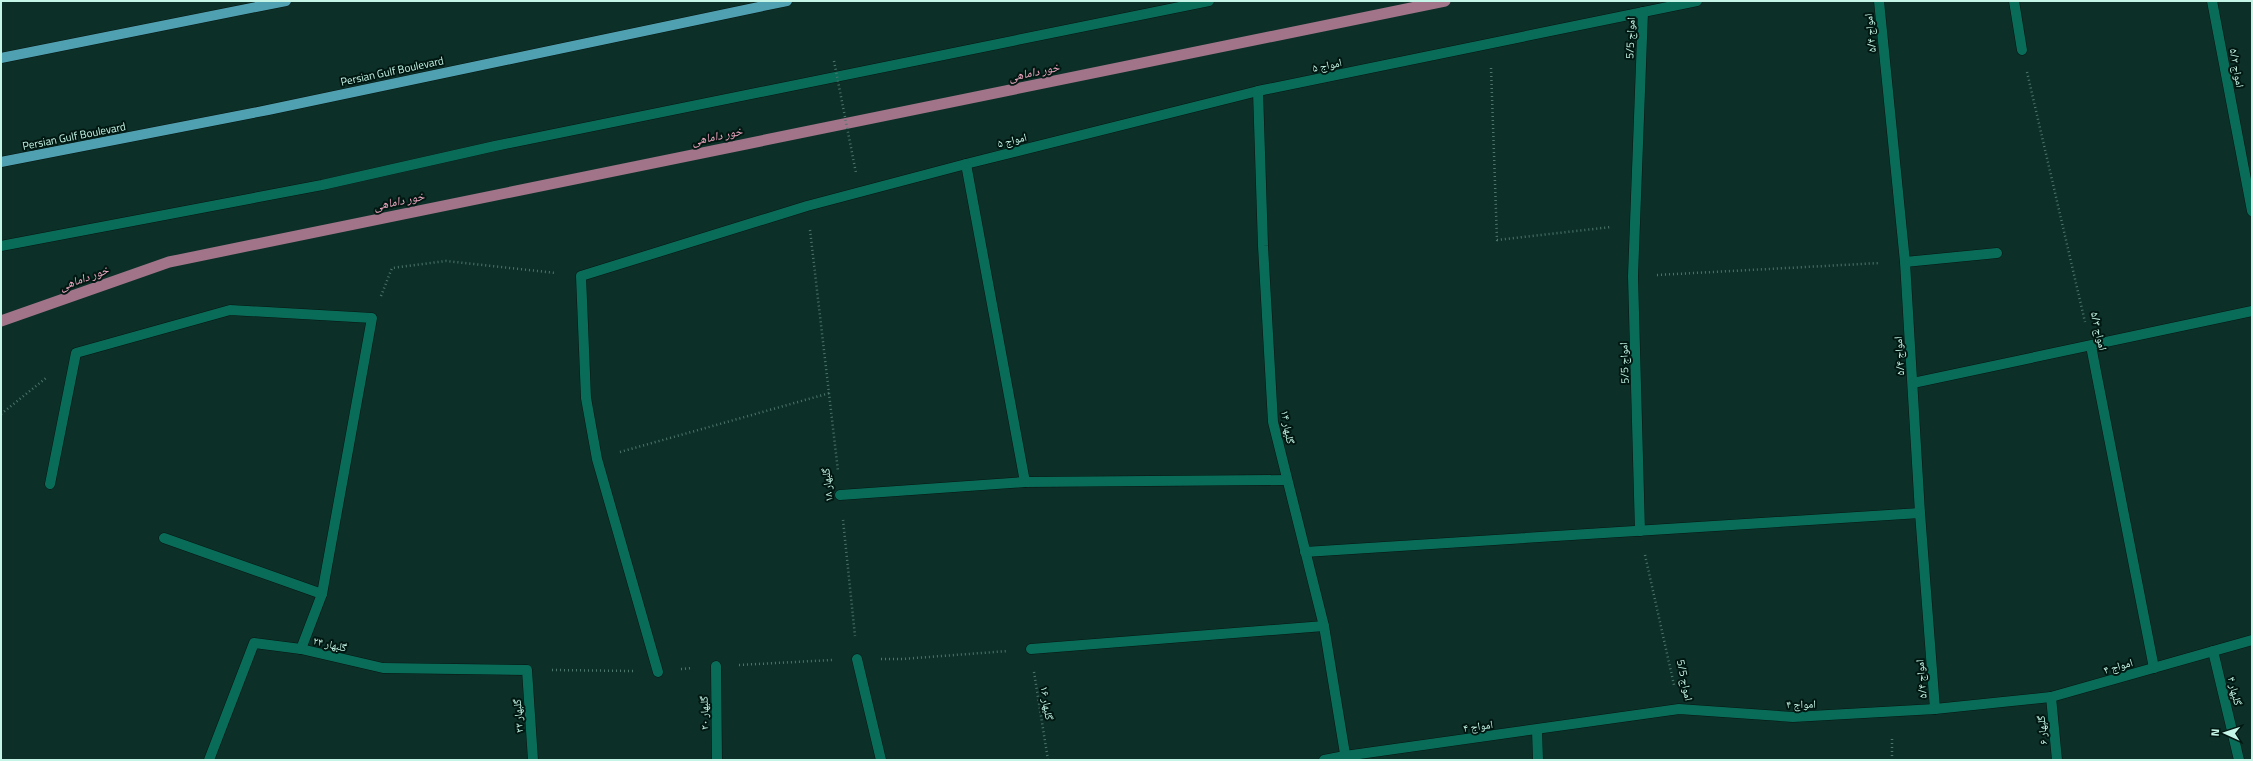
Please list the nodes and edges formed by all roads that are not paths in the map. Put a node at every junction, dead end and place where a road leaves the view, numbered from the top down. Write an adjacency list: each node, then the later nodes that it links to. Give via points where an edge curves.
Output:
1 (286, 1): 10 (main road)
2 (787, 1): 12 (main road, Persian Gulf Boulevard)
3 (1209, 1): 15 (street, via 502,144 322,185)
4 (1697, 1): 8 (street, امواج ۵)
5 (1879, 1): 17 (street, امواج ۵/۴)
6 (2014, 1): 9 (street)
7 (2212, 1): 14 (street, امواج ۵/۲)
8 (1644, 12): 11 (street, امواج ۵); 26 (street, امواج 5/5, via 1633,276)
9 (2022, 50)
10 (1, 58)
11 (1258, 91): 13 (street, امواج ۵); 21 (street, گلبهار ۱۴, via 1263,246 1273,422)
12 (1, 162)
13 (966, 164): 22 (street); 39 (street, امواج ۵, via 807,206 581,276 586,398 596,459)
14 (2252, 211)
15 (1, 246)
16 (1997, 253): 17 (street)
17 (1905, 262): 20 (street, امواج ۵/۴)
18 (2252, 311): 19 (street)
19 (2091, 346): 20 (street); 37 (street, امواج ۵/۳)
20 (1913, 383): 25 (street, امواج ۵/۴)
21 (1287, 480): 22 (street); 28 (street, گلبهار ۱۴)
22 (1024, 482): 24 (street)
23 (50, 484): 29 (street, via 76,353 230,310 372,318)
24 (840, 495)
25 (1920, 513): 26 (street); 41 (street, امواج ۵/۴)
26 (1640, 531): 28 (street)
27 (164, 538): 29 (street)
28 (1305, 552): 30 (street, گلبهار ۱۴)
29 (322, 594): 32 (street)
30 (1324, 626): 33 (street); 43 (street, گلبهار ۱۴)
31 (2252, 640): 34 (street, امواج ۴)
32 (301, 649): 38 (street, گلبهار ۲۴, via 383,668); 44 (street, گلبهار ۲۴, via 254,642)
33 (1031, 649)
34 (2213, 651): 37 (street, امواج ۴); 51 (street, گلبهار ۴)
35 (857, 658): 47 (street)
36 (716, 666): 46 (street, گلبهار ۲۰)
37 (2154, 668): 40 (street, امواج ۴)
38 (527, 670): 45 (street, گلبهار ۲۲)
39 (658, 672)
40 (2051, 697): 41 (street, امواج ۴); 50 (street, گلبهار ۶)
41 (1935, 709): 42 (street, امواج ۴, via 1793,717 1679,709)
42 (1536, 730): 43 (street, امواج ۴); 49 (street)
43 (1346, 758): 48 (street, امواج ۴)
44 (209, 760)
45 (533, 760)
46 (717, 760)
47 (881, 760)
48 (1324, 760)
49 (1538, 760)
50 (2057, 760)
51 (2239, 760)

